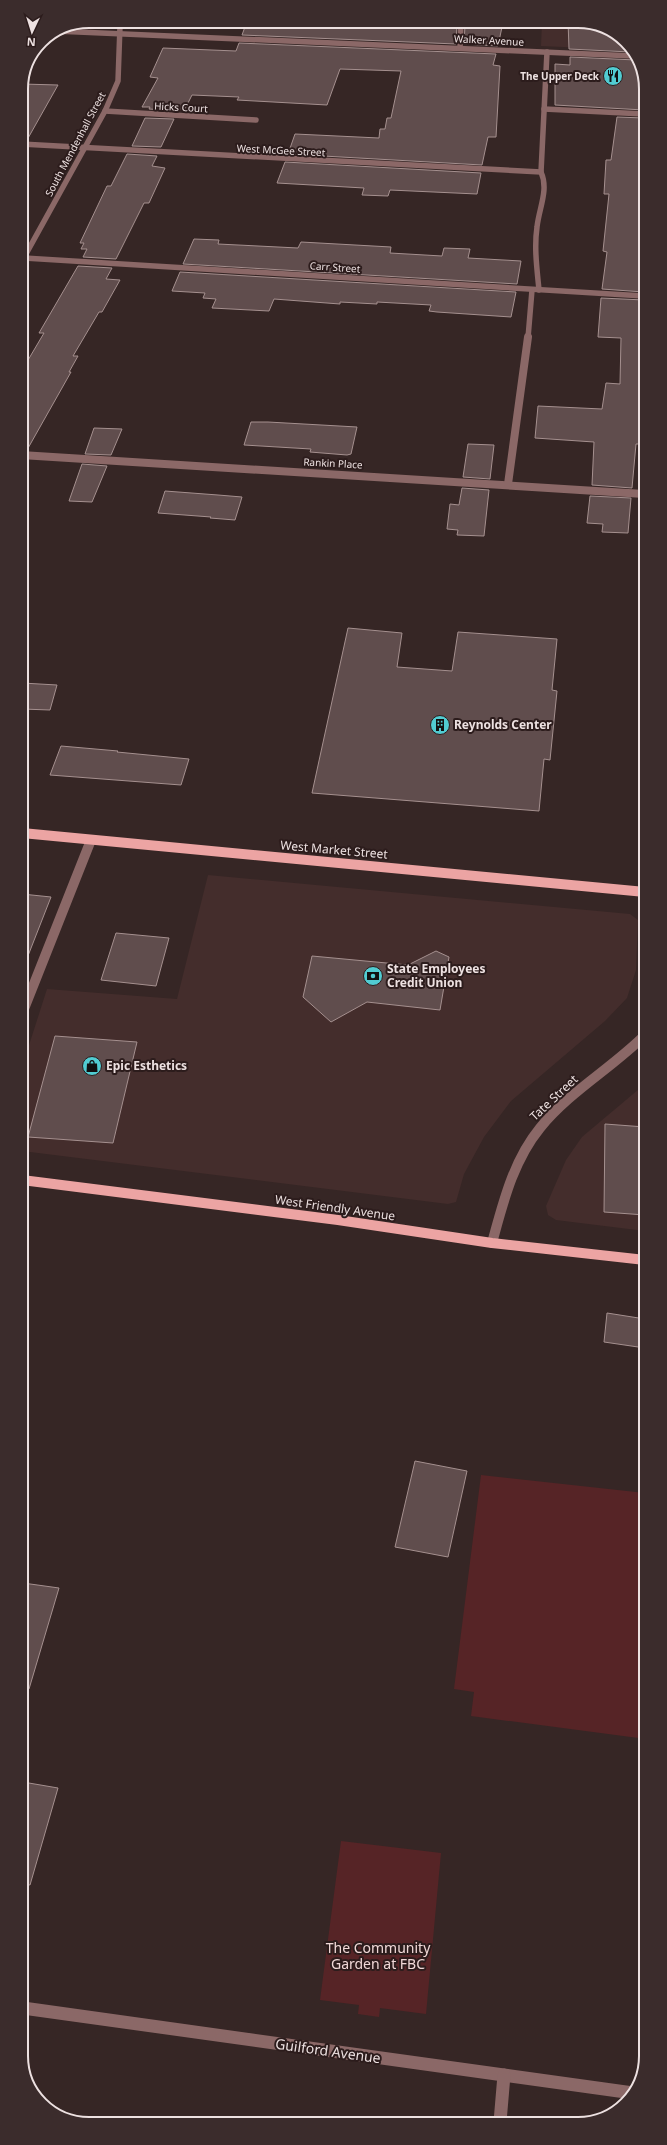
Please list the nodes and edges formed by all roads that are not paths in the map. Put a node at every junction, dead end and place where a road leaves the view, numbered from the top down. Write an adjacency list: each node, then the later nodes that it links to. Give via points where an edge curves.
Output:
1 (120, 28): 4 (street, South Mendenhall Street)
2 (461, 28): 5 (street)
3 (70, 32): 4 (street, Walker Avenue)
4 (120, 34): 5 (street, Walker Avenue); 9 (street, South Mendenhall Street, via 118,81)
5 (460, 48): 6 (street, Walker Avenue)
6 (546, 52): 7 (street, Walker Avenue); 8 (street)
7 (629, 56)
8 (544, 109): 10 (street); 14 (street)
9 (105, 111): 11 (street, Hicks Court); 13 (street, South Mendenhall Street)
10 (639, 114)
11 (256, 120)
12 (28, 145): 13 (street, West McGee Street)
13 (85, 149): 14 (street, West McGee Street); 15 (street, South Mendenhall Street)
14 (540, 172): 17 (street, via 545,181 537,226)
15 (28, 252)
16 (28, 261): 17 (street, Carr Street)
17 (536, 290): 18 (street, Carr Street); 20 (street)
18 (639, 296)
19 (28, 455): 20 (street, Rankin Place)
20 (508, 484): 21 (street, Rankin Place)
21 (639, 494)
22 (28, 835): 23 (main road, West Market Street)
23 (91, 840): 24 (main road, West Market Street); 25 (street)
24 (639, 891)
25 (28, 999)
26 (639, 1040): 28 (street, Tate Street, via 552,1114 538,1130 521,1157 502,1204)
27 (28, 1181): 28 (main road, West Friendly Avenue, via 338,1220)
28 (492, 1243): 29 (main road, West Friendly Avenue)
29 (639, 1259)
30 (28, 2009): 31 (street, Guilford Avenue)
31 (504, 2075): 32 (street, Guilford Avenue); 33 (street)
32 (627, 2092)
33 (500, 2117)

